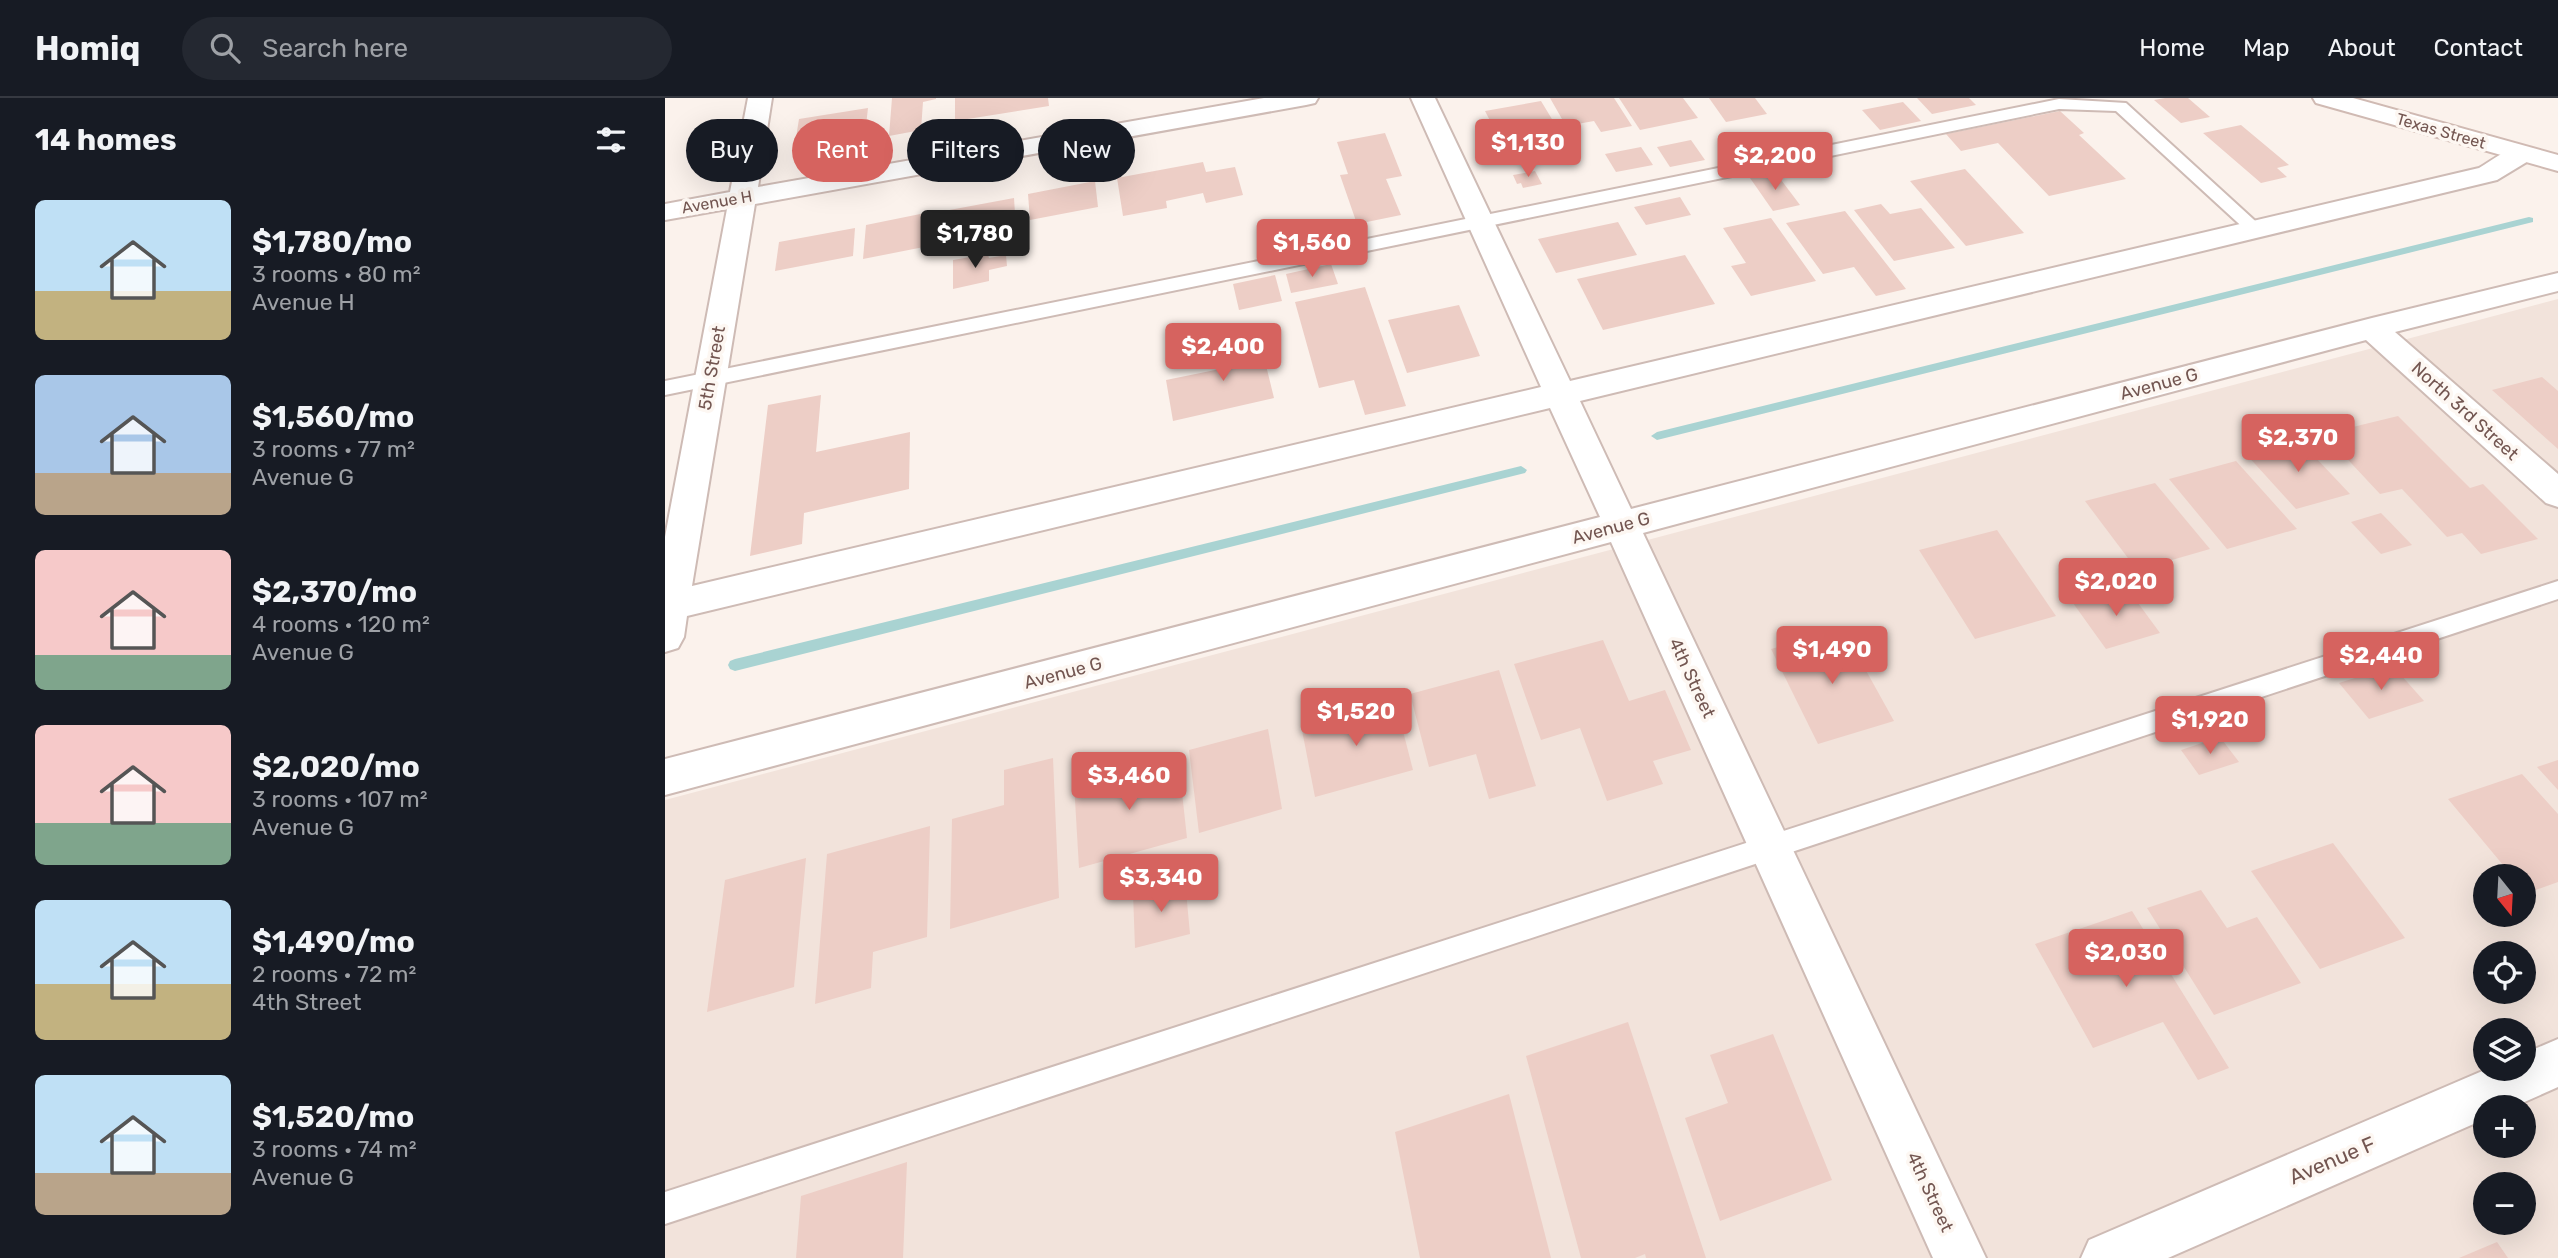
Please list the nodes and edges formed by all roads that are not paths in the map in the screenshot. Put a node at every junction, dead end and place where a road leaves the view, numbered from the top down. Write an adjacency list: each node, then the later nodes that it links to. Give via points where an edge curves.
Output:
1 (759, 98): 7 (street, 5th Street)
2 (1306, 98): 7 (street, Avenue H)
3 (1423, 98): 9 (street, 4th Street)
4 (2325, 98): 5 (street, Texas Street)
5 (2521, 154): 6 (street, Texas Street); 10 (street, via 2488,174)
6 (2558, 163)
7 (742, 198): 8 (street, Avenue H); 13 (street, 5th Street)
8 (665, 212)
9 (1481, 222): 10 (lane, via 2059,104 2120,106); 13 (lane); 15 (street, 4th Street)
10 (2255, 229): 15 (street)
11 (2558, 282): 12 (street, Avenue G)
12 (2372, 328): 16 (street, North 3rd Street); 17 (street, Avenue G)
13 (710, 379): 14 (lane); 19 (street, 5th Street)
14 (665, 388)
15 (1560, 394): 17 (street, 4th Street); 19 (street)
16 (2558, 495)
17 (1621, 526): 21 (street, Avenue G); 22 (street, 4th Street)
18 (2558, 590): 22 (lane)
19 (668, 607): 20 (street, 5th Street)
20 (665, 637)
21 (665, 777)
22 (1770, 847): 24 (lane); 25 (street, 4th Street)
23 (2558, 1063): 26 (street, Avenue F)
24 (665, 1208)
25 (1961, 1258)
26 (2107, 1258)

